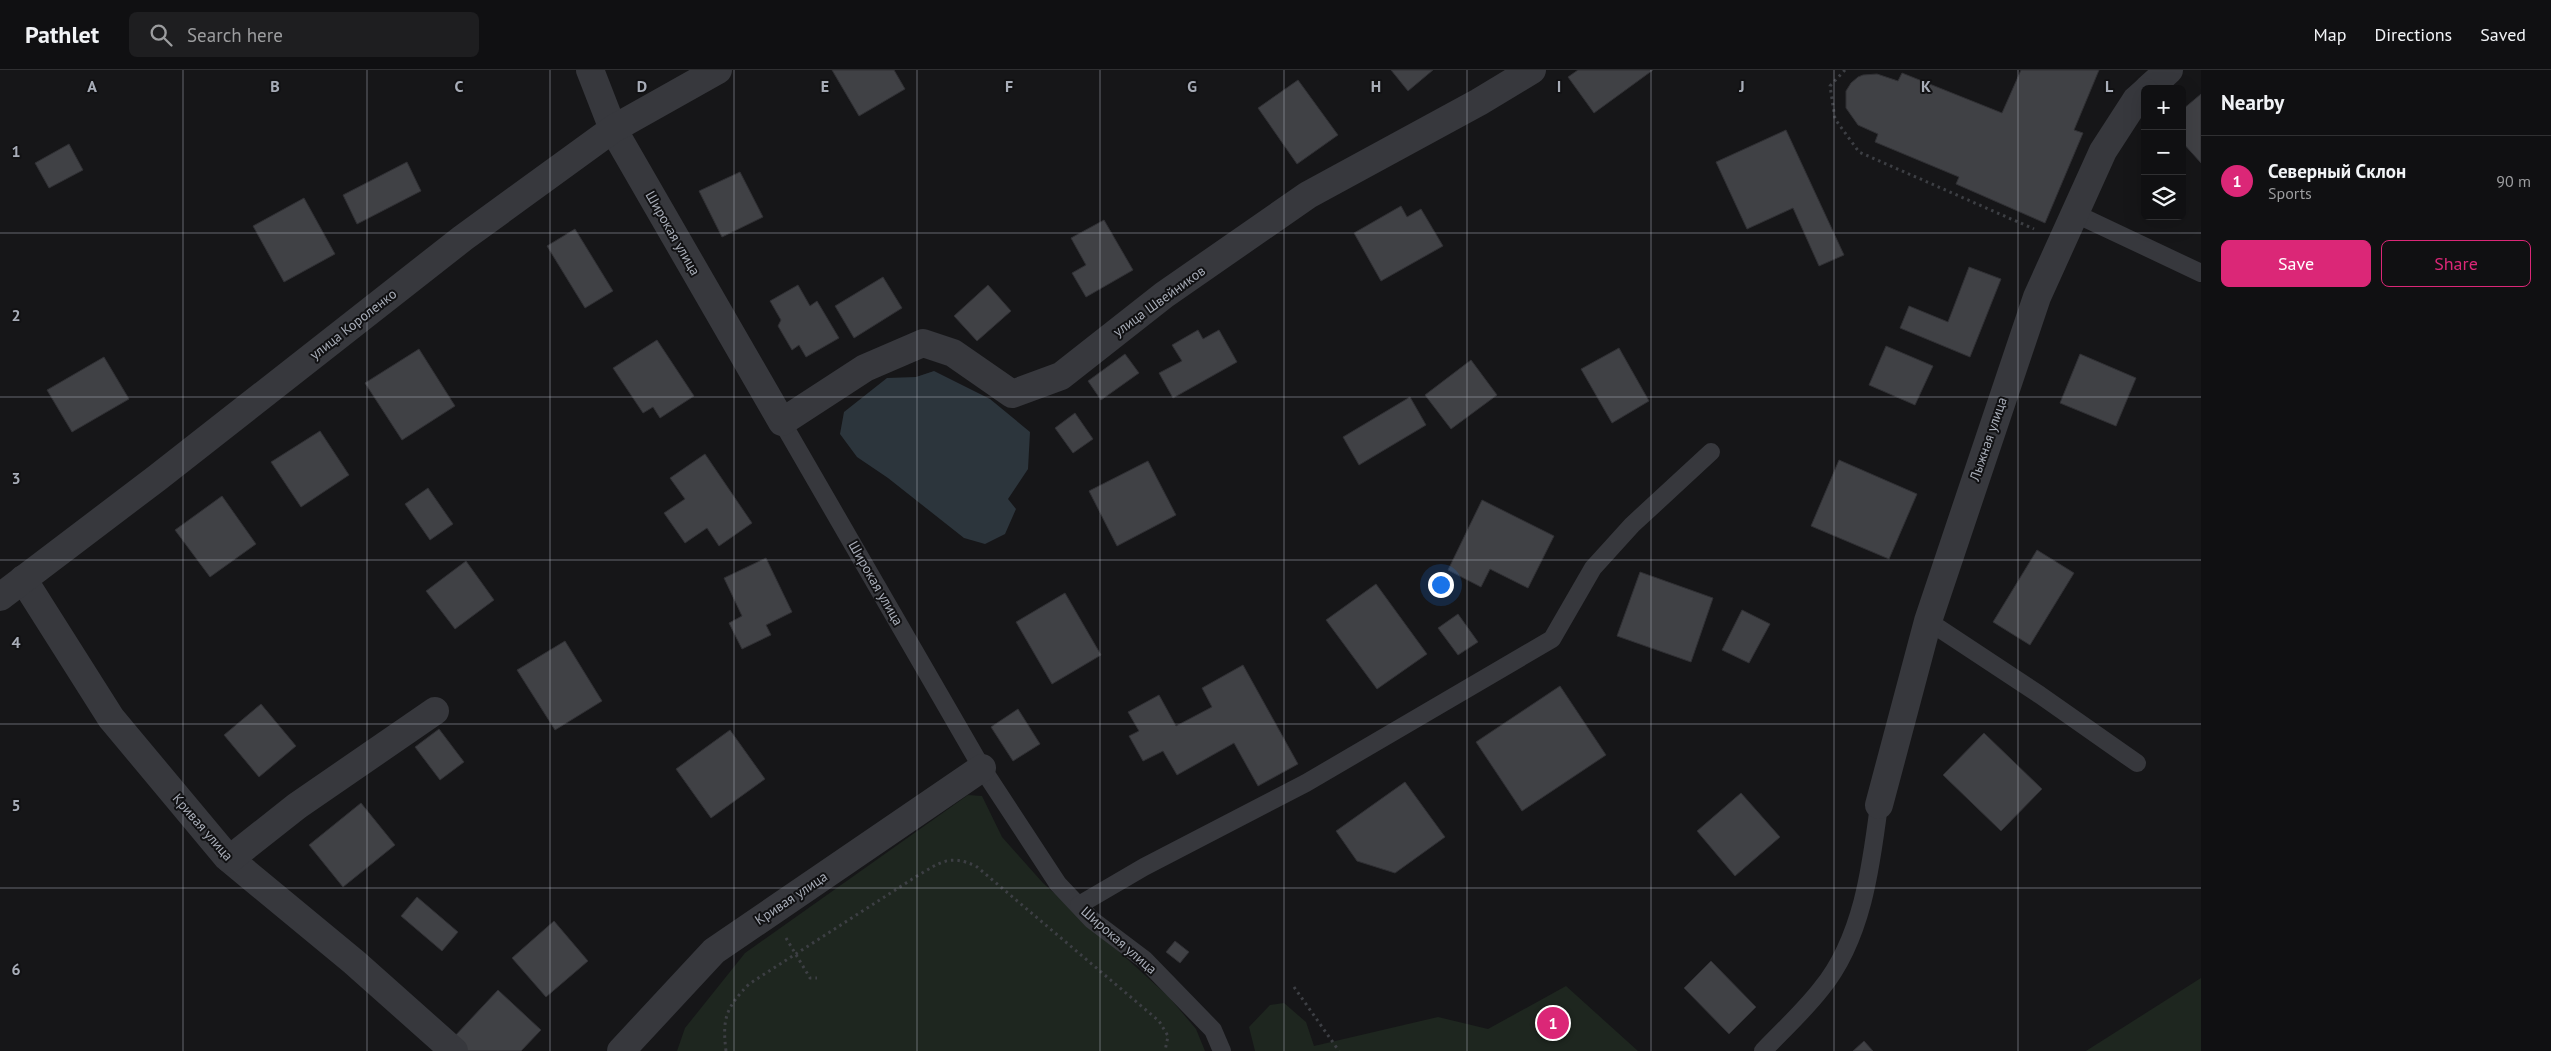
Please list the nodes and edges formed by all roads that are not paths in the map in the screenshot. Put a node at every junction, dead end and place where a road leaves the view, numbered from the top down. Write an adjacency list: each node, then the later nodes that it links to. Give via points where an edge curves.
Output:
1 (590, 70): 7 (street, Широкая улица)
2 (718, 70): 7 (street, улица Короленко)
3 (1532, 70): 10 (street, улица Швейников, via 1308,195 1164,295 1061,376 1012,394 953,353 923,343 866,368)
4 (2168, 70): 5 (street)
5 (2152, 85)
6 (2141, 96): 8 (street, Лыжная улица, via 2103,151)
7 (613, 129): 10 (street, Широкая улица); 12 (street, улица Короленко, via 462,238)
8 (2076, 214): 9 (lane); 14 (street, Лыжная улица, via 2037,297)
9 (2201, 273)
10 (782, 422): 17 (lane, Широкая улица)
11 (1711, 452): 20 (lane, via 1632,526 1593,568 1552,639 1306,783 1144,867)
12 (24, 579): 13 (street, улица Короленко); 19 (street, Кривая улица, via 111,718)
13 (0, 597)
14 (1928, 621): 16 (lane); 18 (street, Лыжная улица)
15 (435, 711): 19 (street, via 297,806)
16 (2137, 763)
17 (982, 768): 20 (lane, Широкая улица, via 1058,884); 22 (street, Кривая улица, via 714,951)
18 (1880, 805): 24 (lane, via 1871,870 1852,937 1822,988)
19 (230, 859): 21 (street, Кривая улица)
20 (1079, 905): 23 (lane, Широкая улица, via 1092,920 1145,960 1213,1030)
21 (454, 1051)
22 (621, 1051)
23 (1222, 1051)
24 (1763, 1051)

